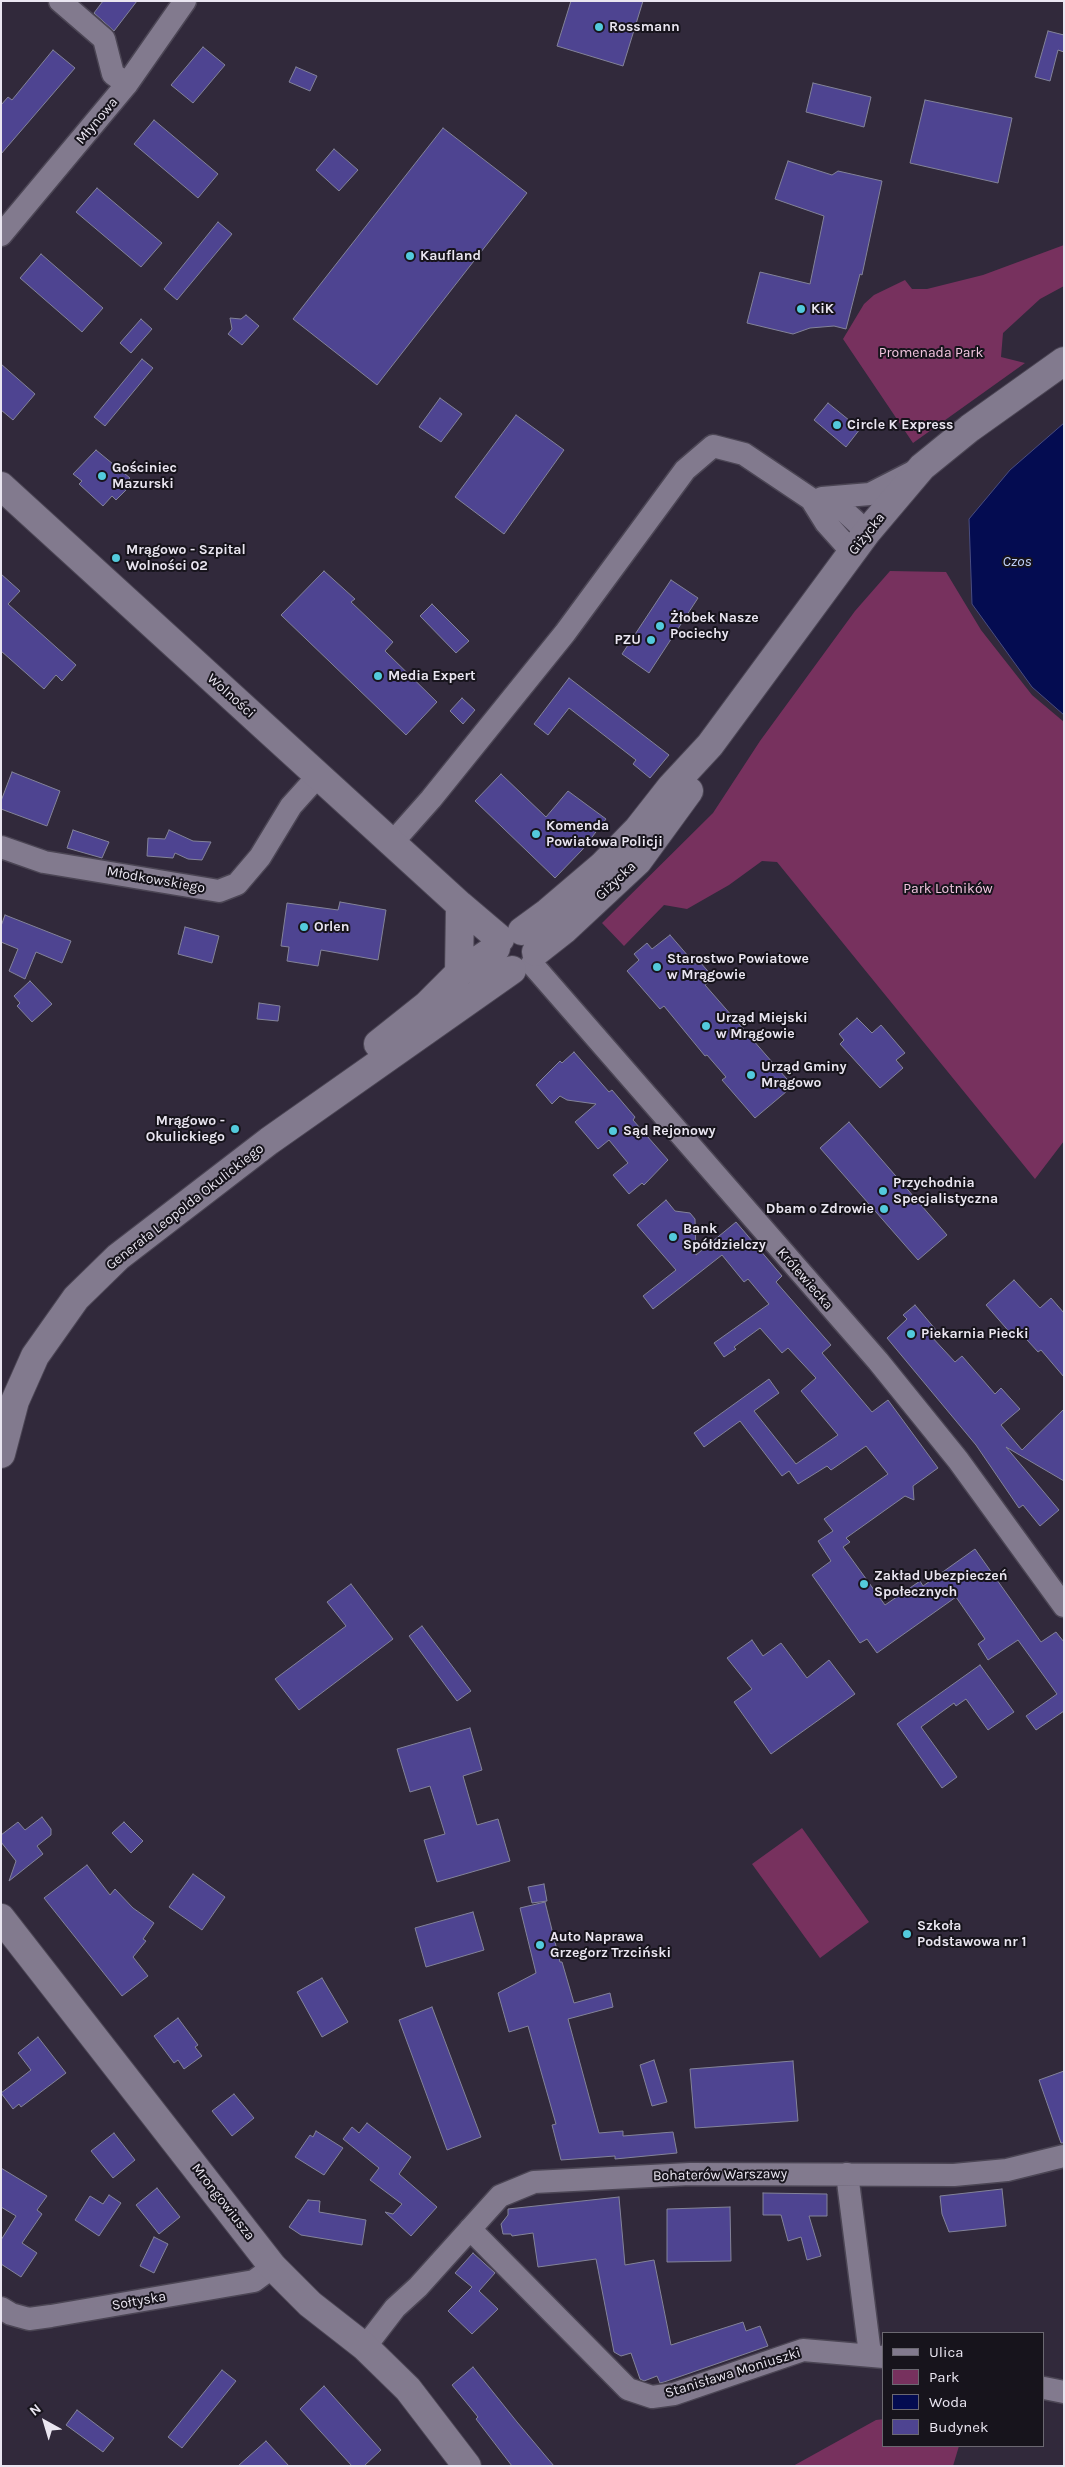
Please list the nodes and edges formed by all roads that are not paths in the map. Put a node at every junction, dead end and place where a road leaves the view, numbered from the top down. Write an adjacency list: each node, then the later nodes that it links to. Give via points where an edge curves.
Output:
1 (60, 1): 3 (street, via 104,39 113,74)
2 (185, 1): 3 (street, Młynowa)
3 (127, 84): 4 (street, Młynowa)
4 (1, 235)
5 (1064, 361): 6 (street, Giżycka, via 970,428)
6 (922, 467): 8 (street, via 870,494); 9 (street, Giżycka)
7 (1, 486): 10 (street, Wolności)
8 (811, 499): 9 (street, via 840,507); 11 (street, via 744,454 713,446 685,470 565,633)
9 (860, 542): 14 (street, Giżycka, via 710,745 689,791 638,861)
10 (318, 776): 11 (street, Wolności); 12 (street, Młodkowskiego, via 291,806 260,857 236,884 219,891 44,862)
11 (392, 843): 13 (street, Wolności)
12 (1, 847)
13 (460, 905): 14 (street, Wolności); 15 (street)
14 (524, 953): 15 (street, Generała Leopolda Okulickiego); 16 (street, Generała Leopolda Okulickiego); 18 (street, Królewiecka, via 878,1361 958,1460)
15 (459, 973): 16 (street, Generała Leopolda Okulickiego, via 427,1005 344,1072)
16 (269, 1141): 17 (street, Generała Leopolda Okulickiego, via 137,1241 76,1298 35,1356 15,1401)
17 (1, 1454)
18 (1064, 1606)
19 (1, 1918): 23 (street, Mrongowiusza)
20 (1064, 2156): 21 (street, Bohaterów Warszawy, via 1007,2170 954,2175)
21 (847, 2174): 22 (street, Bohaterów Warszawy, via 690,2174 534,2182 500,2196); 26 (street)
22 (470, 2229): 25 (street, Bohaterów Warszawy, via 395,2308); 26 (street, Stanisława Moniuszki, via 628,2389 652,2397 674,2394 802,2350)
23 (273, 2267): 24 (street, Sołtyska, via 254,2282 50,2316 29,2319); 25 (street, Mrongowiusza, via 310,2304)
24 (1, 2308)
25 (366, 2347): 29 (street, Mrongowiusza, via 408,2389)
26 (877, 2356)
27 (1045, 2388): 28 (street)
28 (1064, 2392)
29 (467, 2466)

